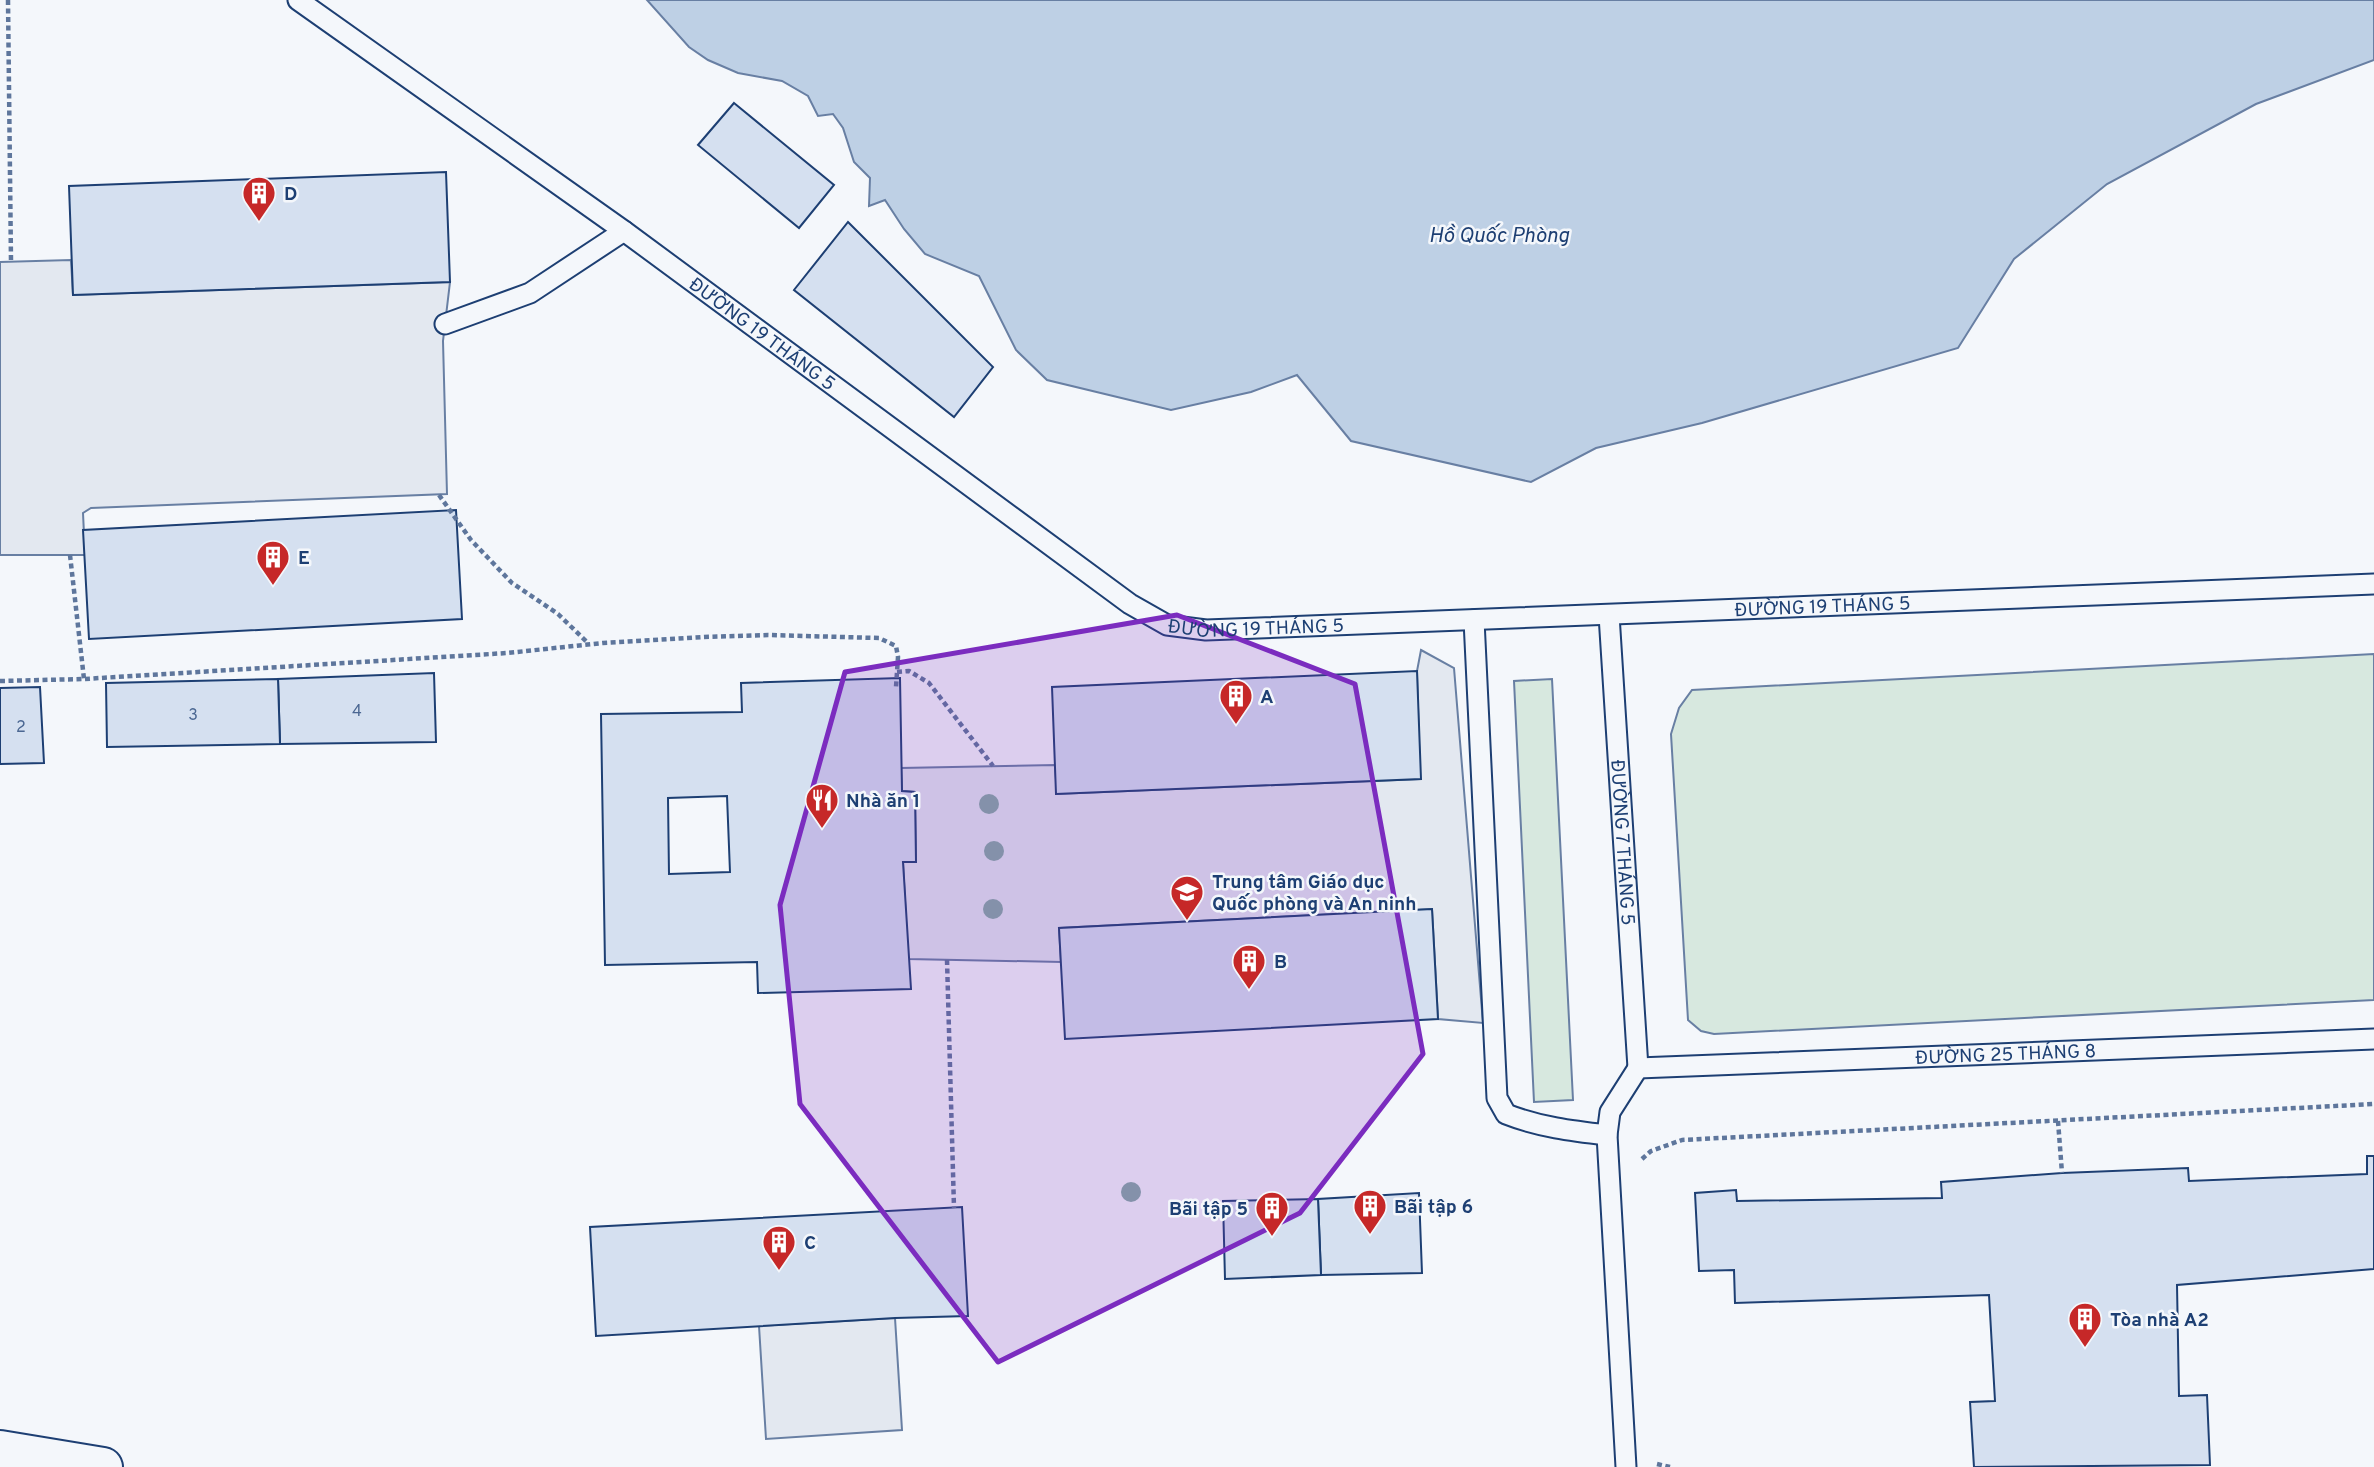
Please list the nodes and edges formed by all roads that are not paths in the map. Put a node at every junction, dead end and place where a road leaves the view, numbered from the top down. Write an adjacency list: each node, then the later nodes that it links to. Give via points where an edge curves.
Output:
1 (298, 0): 2 (lane, ĐƯỜNG 19 THÁNG 5)
2 (624, 231): 3 (lane, via 530,293); 6 (lane, ĐƯỜNG 19 THÁNG 5, via 1130,604 1167,625 1206,630)
3 (445, 324)
4 (2374, 584): 5 (lane, ĐƯỜNG 19 THÁNG 5)
5 (1609, 615): 6 (lane, ĐƯỜNG 19 THÁNG 5); 8 (lane, ĐƯỜNG 7 THÁNG 5)
6 (1474, 620): 9 (lane, via 1497,1097 1506,1114 1525,1122)
7 (2374, 1039): 8 (lane, ĐƯỜNG 25 THÁNG 8)
8 (1638, 1068): 9 (lane, via 1610,1112)
9 (1607, 1135): 12 (lane)
10 (0, 1450): 11 (main road)
11 (103, 1467)
12 (1626, 1467)

